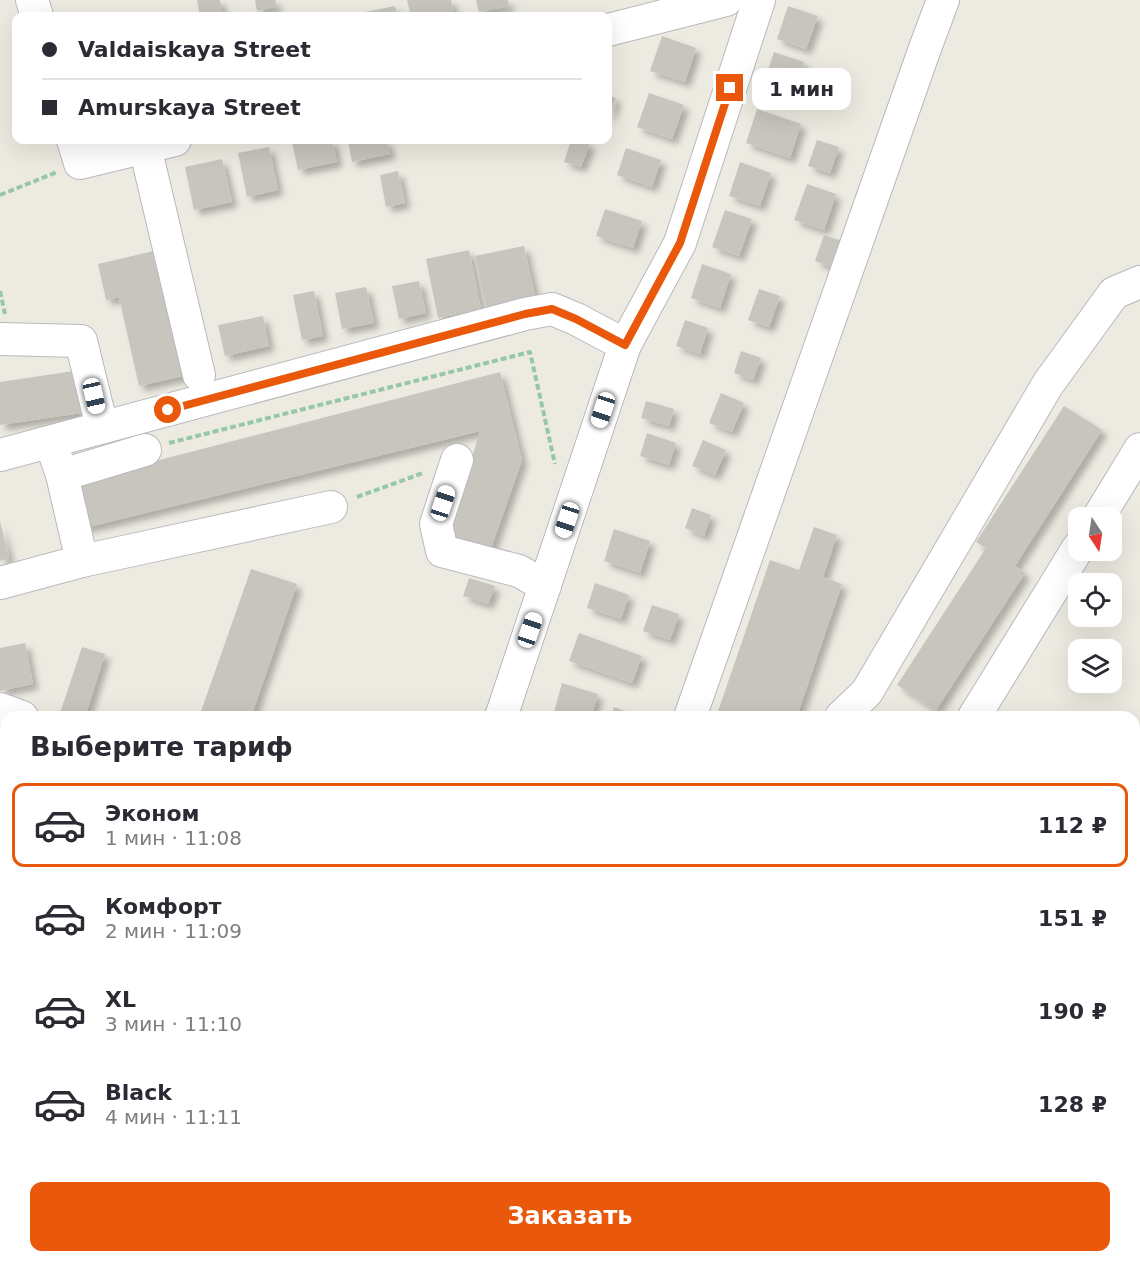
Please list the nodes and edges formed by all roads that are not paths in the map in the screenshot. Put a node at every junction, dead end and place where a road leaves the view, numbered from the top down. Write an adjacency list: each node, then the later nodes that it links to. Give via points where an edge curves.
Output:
1 (726, 0): 4 (street)
2 (759, 0): 10 (street, via 680,243)
3 (943, 0): 26 (street)
4 (612, 29)
5 (150, 144): 7 (street)
6 (160, 144): 11 (street)
7 (76, 151)
8 (1140, 282): 27 (street, via 1114,293 1048,384 867,692)
9 (0, 339): 12 (street, via 81,341)
10 (625, 345): 12 (street, via 552,309); 24 (street)
11 (199, 375)
12 (102, 428): 13 (street)
13 (51, 443): 16 (street); 18 (street)
14 (1140, 449): 20 (street)
15 (145, 450): 18 (street)
16 (0, 456)
17 (457, 460): 24 (street, via 436,524 442,552 519,570)
18 (62, 475): 21 (street)
19 (331, 507): 21 (street)
20 (1105, 507)
21 (82, 561): 23 (street)
22 (1070, 561): 28 (street)
23 (0, 583)
24 (545, 586): 25 (street)
25 (503, 711)
26 (692, 711)
27 (847, 711)
28 (978, 711)

